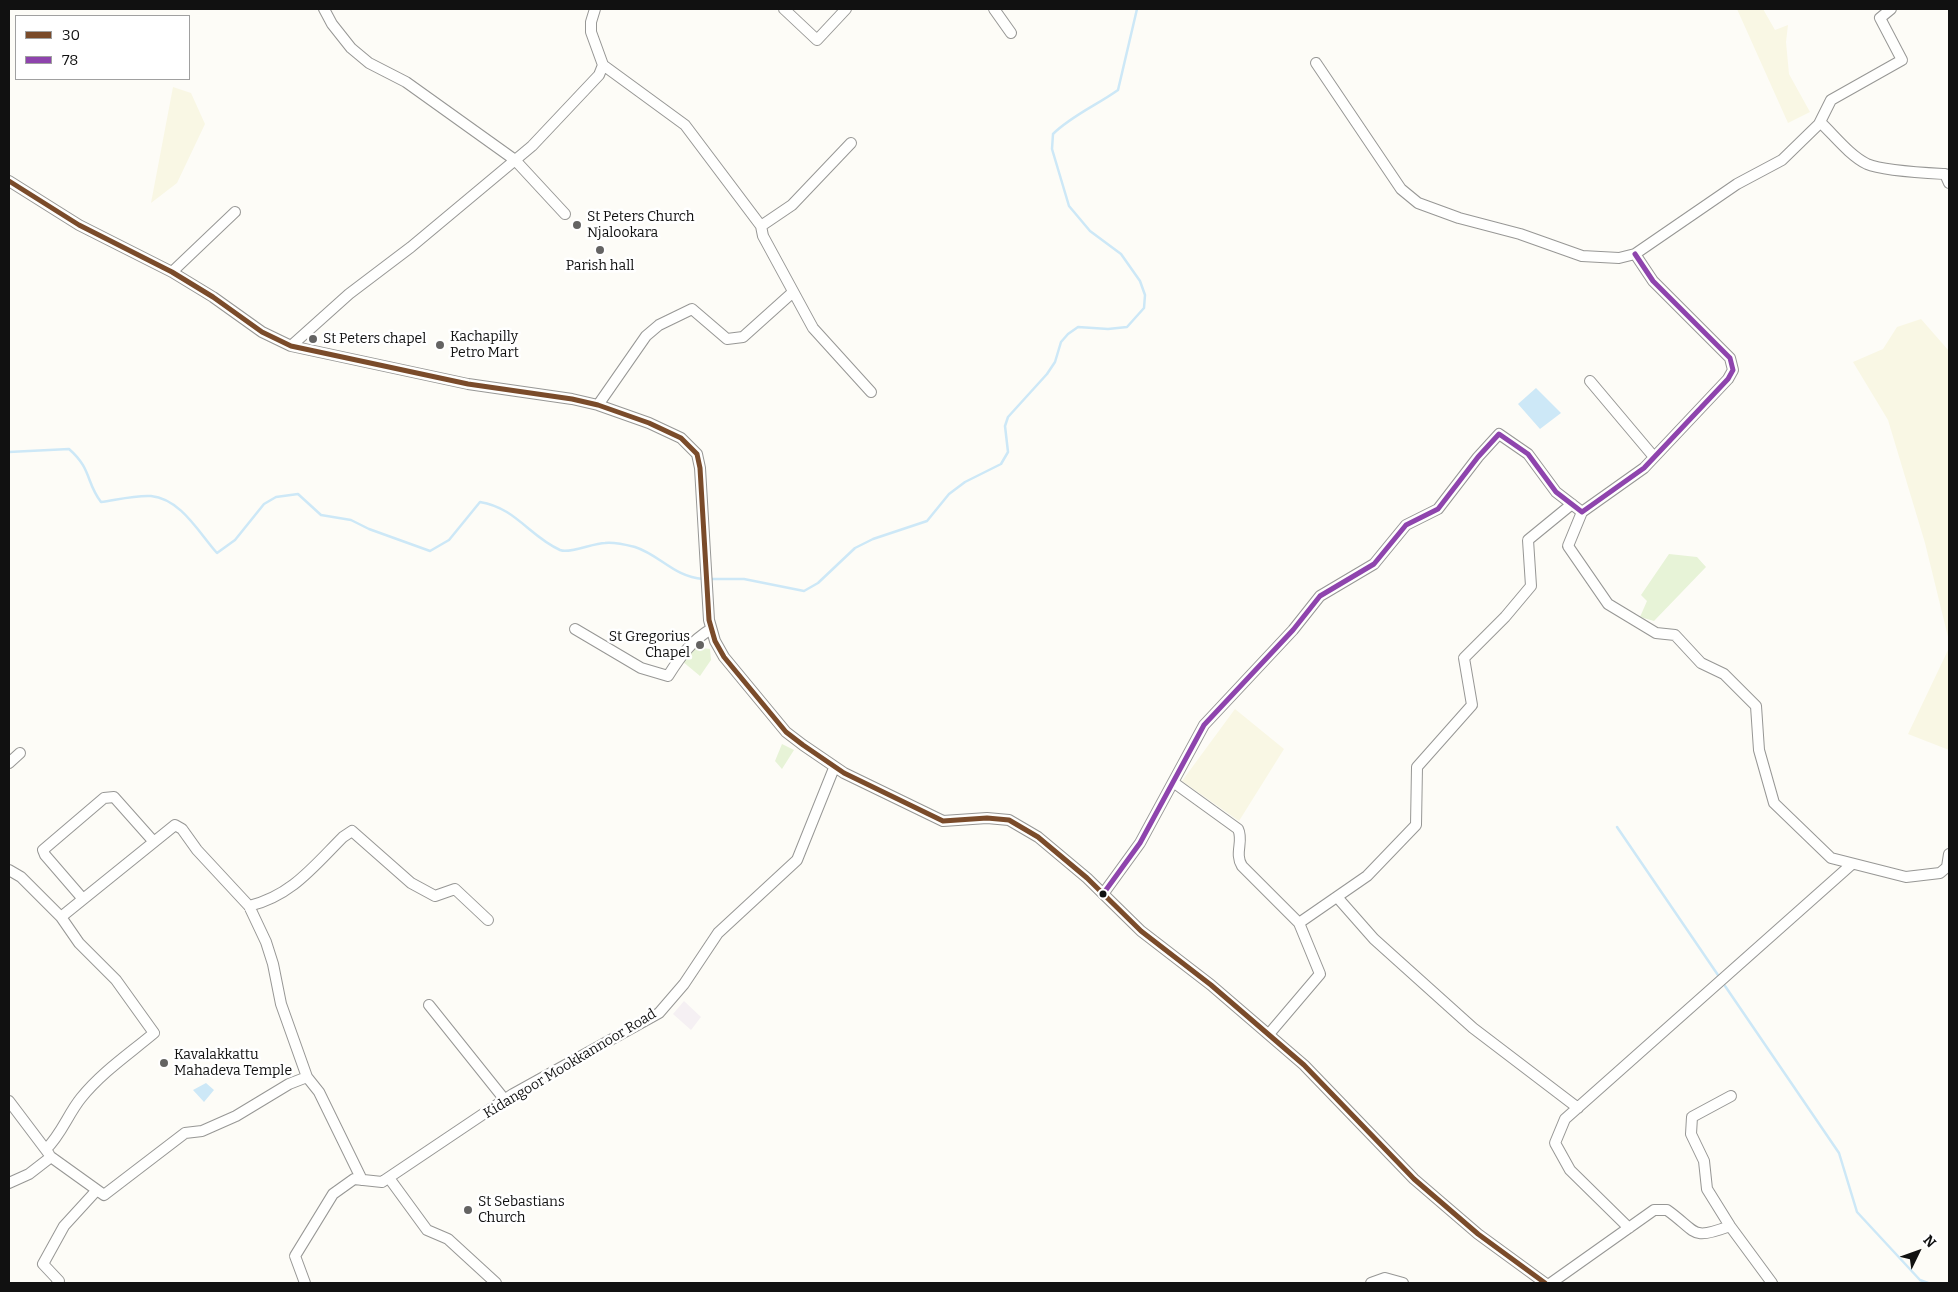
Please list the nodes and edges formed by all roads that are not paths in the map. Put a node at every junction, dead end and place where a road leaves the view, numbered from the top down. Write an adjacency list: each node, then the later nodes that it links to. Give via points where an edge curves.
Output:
1 (324, 9): 12 (street, via 351,48 369,63 406,82)
2 (595, 9): 9 (street, via 591,32)
3 (784, 9): 4 (street, via 817,40)
4 (846, 9)
5 (994, 9): 7 (street)
6 (1891, 9): 10 (street, via 1880,18 1902,60 1831,100)
7 (1011, 33)
8 (1316, 63): 18 (street, via 1401,189 1418,203 1582,256 1619,258)
9 (603, 64): 12 (street, via 599,75); 17 (street, via 685,126)
10 (1820, 122): 13 (street, via 1867,164); 18 (street, via 1782,160 1737,184)
11 (851, 143): 17 (street, via 792,205)
12 (516, 160): 16 (street); 21 (street, via 349,294)
13 (1948, 177)
14 (9, 181): 19 (street, via 79,225)
15 (235, 212): 19 (street)
16 (565, 214)
17 (761, 226): 20 (street)
18 (1635, 254): 25 (street, via 1653,281 1733,364 1728,379)
19 (172, 272): 21 (street, via 262,332)
20 (792, 293): 23 (street, via 813,328); 24 (street, via 743,337 727,339 692,309 659,325 646,336)
21 (292, 346): 24 (street, via 468,384)
22 (1590, 381): 25 (street)
23 (871, 392)
24 (598, 405): 29 (street, via 681,438 697,454 704,501)
25 (1654, 457): 27 (street, via 1632,477)
26 (1572, 504): 27 (street); 33 (street, via 1556,492 1528,454 1499,434 1438,508 1406,525 1374,564 1320,596 1293,630 1204,725); 39 (street, via 1528,540 1531,586 1506,617 1464,658 1472,705 1417,766 1416,826 1366,876)
27 (1582, 512): 36 (street, via 1568,546 1608,604 1656,634 1675,635 1701,663 1724,674 1756,706 1759,750 1774,803 1831,858)
28 (575, 629): 29 (street, via 640,668 668,676 696,638)
29 (711, 629): 32 (street, via 724,656 782,726)
30 (20, 754): 31 (street)
31 (9, 764)
32 (834, 768): 38 (street, via 943,821 987,818 1009,820 1024,827); 49 (street, Kidangoor Mookkannoor Road, via 797,860 718,933 684,984 659,1013)
33 (1173, 782): 38 (street, via 1140,843); 44 (street, via 1238,829 1237,855 1242,866)
34 (154, 842): 40 (street); 40 (street, via 114,797 104,798 43,850); 41 (street, via 175,825 182,829)
35 (1949, 854): 36 (street, via 1948,866 1940,873 1919,877)
36 (1852, 864): 51 (street)
37 (9, 870): 42 (street, via 21,877)
38 (1103, 894): 46 (street, via 1166,952)
39 (1337, 897): 44 (street); 51 (street, via 1374,939 1473,1028)
40 (83, 899): 42 (street)
41 (249, 906): 43 (street, via 288,891 352,831 411,883 435,896 454,889); 47 (street, via 266,942 281,1004)
42 (61, 917): 52 (street, via 79,943 116,980 154,1033 98,1078 70,1114)
43 (488, 920)
44 (1299, 923): 46 (street, via 1320,974)
45 (429, 1005): 49 (street)
46 (1268, 1034): 59 (street, via 1327,1088 1414,1179)
47 (307, 1077): 54 (street, via 319,1092); 56 (street, via 289,1084 236,1116 202,1131 185,1133 104,1195)
48 (1731, 1096): 57 (street, via 1692,1117 1691,1134 1704,1161 1707,1189)
49 (505, 1100): 53 (street, Kidangoor Mookkannoor Road)
50 (9, 1101): 52 (street)
51 (1578, 1108): 58 (street, via 1565,1119 1555,1143 1570,1170)
52 (48, 1153): 55 (street, via 29,1174); 56 (street)
53 (389, 1178): 54 (street, Kidangoor Mookkannoor Road, via 382,1182); 62 (street, via 427,1230 448,1239)
54 (362, 1180): 61 (street, Kidangoor Mookkannoor Road, via 354,1179 333,1194 294,1256)
55 (9, 1183)
56 (96, 1191): 60 (street, via 64,1226 43,1264 57,1277)
57 (1730, 1226): 58 (street, via 1705,1235 1692,1231 1667,1210 1654,1210); 66 (street)
58 (1630, 1228): 65 (street)
59 (1541, 1282)
60 (57, 1283)
61 (304, 1283)
62 (496, 1283)
63 (1371, 1283): 64 (street, via 1385,1278)
64 (1403, 1283)
65 (1552, 1283)
66 (1772, 1283)

